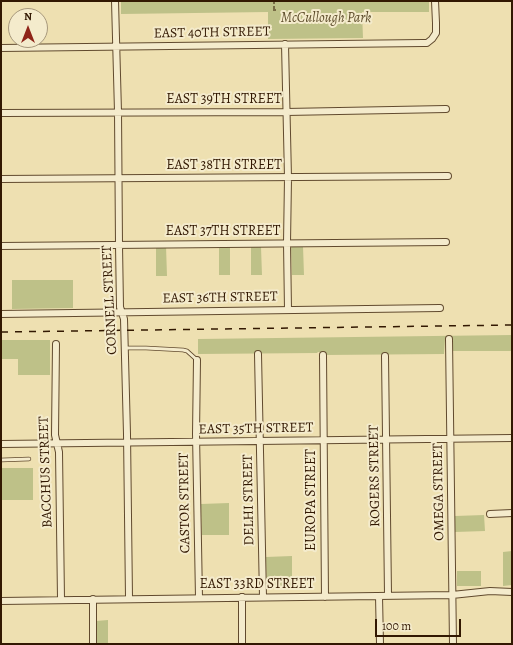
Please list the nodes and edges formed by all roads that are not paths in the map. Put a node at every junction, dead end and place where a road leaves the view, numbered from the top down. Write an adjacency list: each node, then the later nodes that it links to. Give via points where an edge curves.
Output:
1 (115, 1): 4 (street, CORNELL STREET)
2 (435, 1): 3 (street, EAST 40TH STREET, via 436,33 427,43)
3 (285, 44): 4 (street, EAST 40TH STREET); 8 (street)
4 (116, 46): 5 (street, EAST 40TH STREET); 7 (street, CORNELL STREET)
5 (1, 48)
6 (446, 109): 8 (street, EAST 39TH STREET)
7 (118, 112): 8 (street, EAST 39TH STREET); 9 (street, EAST 39TH STREET); 11 (street, CORNELL STREET)
8 (286, 112): 12 (street)
9 (1, 113)
10 (448, 176): 12 (street, EAST 38TH STREET)
11 (119, 178): 12 (street, EAST 38TH STREET); 13 (street, EAST 38TH STREET); 16 (street, CORNELL STREET)
12 (288, 178): 15 (street)
13 (1, 179)
14 (446, 242): 15 (street, EAST 37TH STREET)
15 (287, 243): 16 (street, EAST 37TH STREET); 19 (street)
16 (119, 245): 17 (street, EAST 37TH STREET); 20 (street, CORNELL STREET)
17 (1, 246)
18 (440, 308): 19 (street, EAST 36TH STREET)
19 (288, 310): 20 (street, EAST 36TH STREET)
20 (122, 312): 21 (street, EAST 36TH STREET); 24 (street, CORNELL STREET)
21 (1, 314)
22 (449, 339): 29 (street, OMEGA STREET)
23 (56, 344): 34 (street, BACCHUS STREET)
24 (125, 348): 28 (lane, via 183,350); 35 (street, CORNELL STREET)
25 (258, 354): 32 (street, DELHI STREET)
26 (323, 355): 33 (street, EUROPA STREET)
27 (385, 356): 31 (street, ROGERS STREET)
28 (196, 360): 36 (street, CASTOR STREET)
29 (450, 438): 30 (street, EAST 35TH STREET); 31 (street, EAST 35TH STREET); 44 (street, OMEGA STREET)
30 (512, 438)
31 (387, 439): 33 (street, EAST 35TH STREET); 43 (street, ROGERS STREET)
32 (260, 440): 33 (street, EAST 35TH STREET); 36 (street, EAST 35TH STREET); 47 (street, DELHI STREET)
33 (324, 440): 48 (street, EUROPA STREET)
34 (57, 442): 35 (street, EAST 35TH STREET); 37 (street, EAST 35TH STREET); 51 (street, BACCHUS STREET)
35 (127, 442): 36 (street, EAST 35TH STREET); 49 (street, CORNELL STREET)
36 (196, 442): 50 (street, CASTOR STREET)
37 (1, 444)
38 (29, 459): 39 (lane)
39 (1, 460)
40 (512, 513): 41 (street)
41 (490, 514)
42 (512, 592): 44 (street, EAST 33RD STREET, via 490,591)
43 (388, 595): 44 (street, EAST 33RD STREET); 45 (street, EAST 33RD STREET)
44 (452, 595): 57 (street, OMEGA STREET)
45 (379, 596): 48 (street, EAST 33RD STREET); 56 (street)
46 (242, 597): 47 (street, EAST 33RD STREET); 50 (street, EAST 33RD STREET); 55 (street)
47 (263, 597): 48 (street, EAST 33RD STREET)
48 (325, 597)
49 (128, 598): 50 (street, EAST 33RD STREET); 52 (street, EAST 33RD STREET)
50 (199, 598)
51 (61, 599): 52 (street, EAST 33RD STREET); 53 (street, EAST 33RD STREET)
52 (93, 599): 54 (street)
53 (1, 601)
54 (93, 644)
55 (242, 644)
56 (380, 644)
57 (453, 644)

